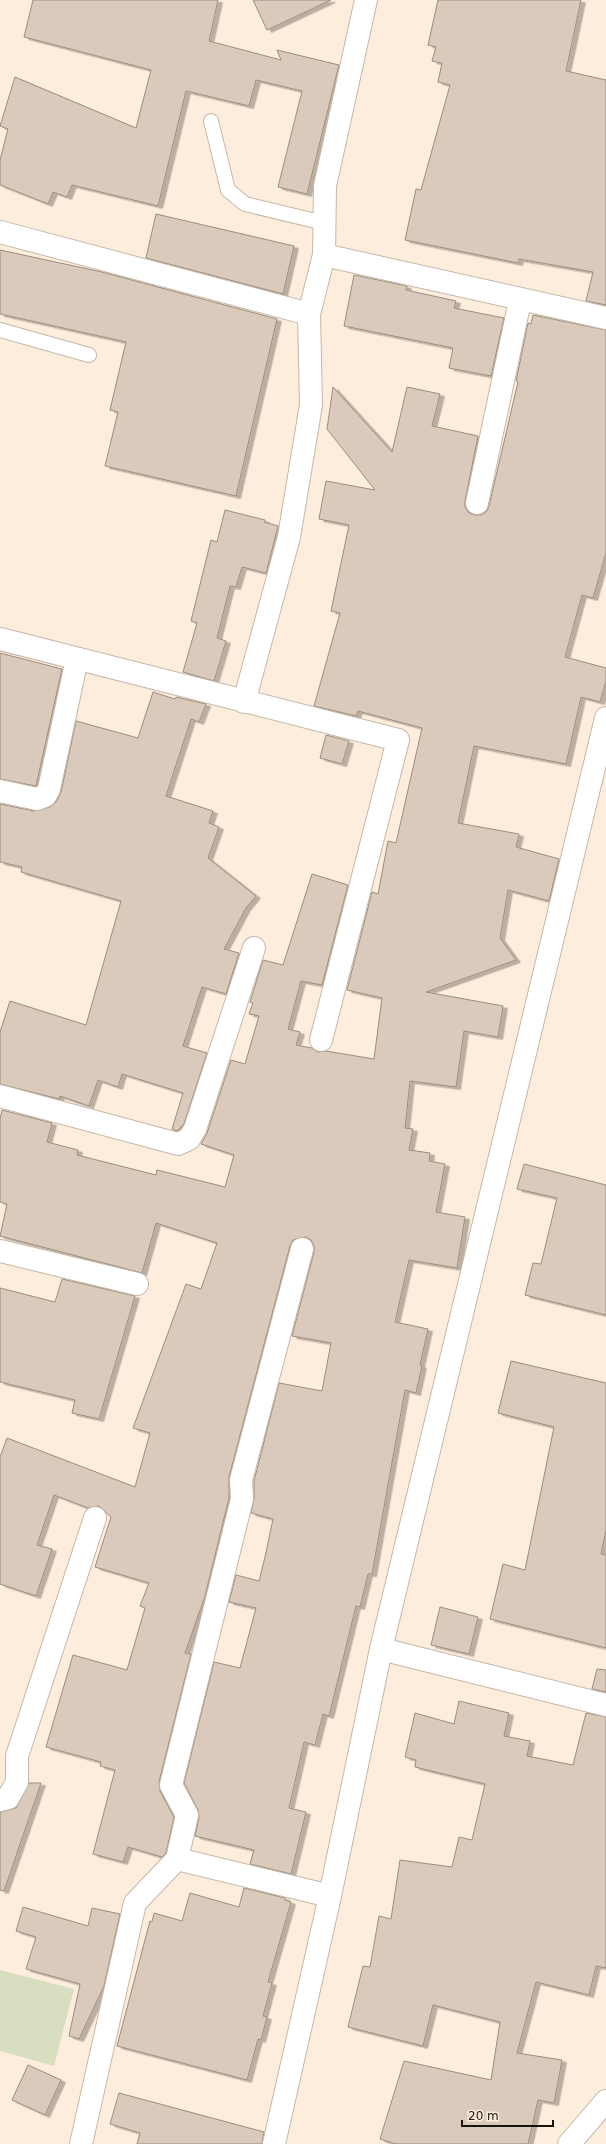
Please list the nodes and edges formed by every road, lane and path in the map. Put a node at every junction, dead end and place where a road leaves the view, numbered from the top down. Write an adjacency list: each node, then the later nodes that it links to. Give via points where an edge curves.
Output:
1 (366, 0): 3 (street, via 325,186)
2 (211, 121): 3 (lane, via 228,190 246,204)
3 (324, 223): 5 (street)
4 (0, 232): 7 (street)
5 (324, 255): 6 (street); 7 (street)
6 (520, 301): 8 (street); 11 (street)
7 (310, 314): 14 (street, via 311,405 289,537)
8 (606, 318)
9 (0, 330): 10 (lane)
10 (89, 354)
11 (477, 503)
12 (0, 639): 13 (street)
13 (77, 659): 14 (street); 16 (street, via 49,789 45,796 37,799)
14 (244, 702): 18 (street, via 398,740)
15 (606, 718): 24 (street)
16 (0, 791)
17 (254, 948): 19 (street, via 195,1129 189,1138 178,1144)
18 (321, 1040)
19 (0, 1096)
20 (302, 1249): 27 (street, via 241,1480 242,1498 171,1785 187,1815)
21 (0, 1251): 22 (street)
22 (137, 1284)
23 (95, 1518): 26 (street, via 17,1756 17,1782 8,1798)
24 (381, 1649): 25 (street); 28 (street)
25 (606, 1705)
26 (0, 1800)
27 (177, 1859): 28 (street); 30 (street, via 135,1903)
28 (330, 1896): 31 (street)
29 (606, 2101): 32 (street)
30 (81, 2144)
31 (274, 2144)
32 (569, 2144)

